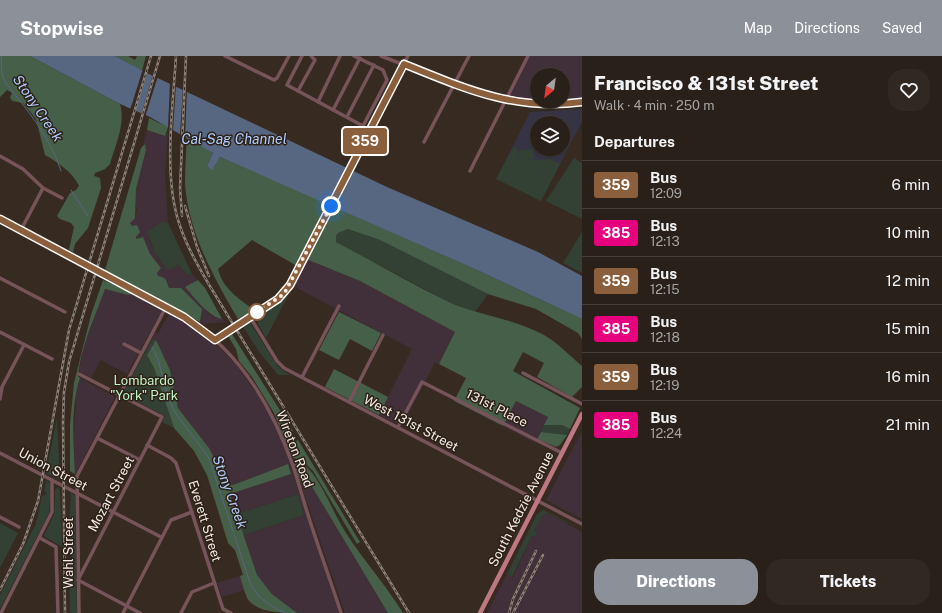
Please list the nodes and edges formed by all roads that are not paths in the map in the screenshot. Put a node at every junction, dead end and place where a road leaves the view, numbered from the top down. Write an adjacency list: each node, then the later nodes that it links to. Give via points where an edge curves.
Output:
1 (225, 56): 2 (street, via 274,80)
2 (289, 56)
3 (302, 56): 15 (street, via 287,85)
4 (311, 56): 15 (street, via 314,60)
5 (340, 56): 17 (street)
6 (354, 56): 11 (street)
7 (381, 56): 12 (street)
8 (408, 56): 12 (street)
9 (469, 56): 14 (street)
10 (528, 56): 16 (street)
11 (360, 58): 13 (street); 19 (street)
12 (404, 64): 14 (street); 32 (street, via 284,294)
13 (374, 65): 20 (street); 20 (street, via 383,70 387,80 363,126)
14 (454, 84): 16 (street); 21 (street)
15 (298, 91): 17 (street)
16 (504, 100): 18 (street, via 539,105); 23 (street)
17 (318, 102): 19 (street)
18 (582, 102)
19 (333, 110): 20 (street)
20 (347, 117)
21 (424, 142)
22 (0, 156): 24 (street, via 23,169)
23 (470, 170)
24 (42, 188): 25 (street); 27 (street)
25 (62, 198)
26 (0, 219): 27 (street, Wireton Road)
27 (20, 230): 30 (street, Wireton Road)
28 (0, 278): 31 (street)
29 (339, 306): 42 (street)
30 (166, 307): 35 (street, Wireton Road, via 195,324); 38 (street, Wahl Street)
31 (65, 312)
32 (250, 317): 35 (street); 42 (street, West 131st Street, via 280,364)
33 (0, 332): 37 (street)
34 (383, 335): 46 (street)
35 (215, 340): 75 (street, Wireton Road, via 246,374 275,420 293,466)
36 (124, 344): 38 (street)
37 (24, 345): 39 (street); 43 (street)
38 (141, 353): 44 (street, Wahl Street)
39 (52, 359)
40 (523, 373): 47 (street)
41 (79, 374): 44 (street)
42 (302, 377): 46 (street, West 131st Street)
43 (1, 387): 45 (street)
44 (119, 395): 50 (street, Wahl Street); 51 (street, Mozart Street, via 162,417)
45 (0, 399)
46 (349, 402): 49 (street, West 131st Street)
47 (582, 404)
48 (582, 414): 53 (main road, South Kedzie Avenue)
49 (398, 428): 53 (street, 131st Place, via 422,382); 57 (street, West 131st Street)
50 (97, 438): 54 (street); 56 (street, Wahl Street, via 77,476)
51 (147, 445): 54 (street, Mozart Street); 59 (street, Everett Street, via 176,463)
52 (0, 453): 55 (street, Union Street)
53 (562, 453): 57 (main road, South Kedzie Avenue)
54 (140, 460): 58 (street, Mozart Street)
55 (52, 480): 56 (street, Union Street); 64 (street, via 52,512)
56 (78, 493): 58 (street, Union Street); 65 (street, Wahl Street)
57 (537, 501): 61 (street, West 131st Street); 76 (main road, South Kedzie Avenue)
58 (113, 512): 63 (street, Union Street); 65 (street, Mozart Street)
59 (192, 512): 63 (street, via 173,518); 66 (street, Everett Street)
60 (0, 517): 62 (street)
61 (582, 524)
62 (19, 527)
63 (161, 537): 67 (street)
64 (40, 538): 68 (street); 69 (street, via 56,547)
65 (78, 580): 67 (street); 70 (street, Wahl Street)
66 (214, 583): 73 (street, via 192,592); 74 (street, Everett Street, via 223,609)
67 (126, 606): 71 (street); 72 (street)
68 (1, 613)
69 (58, 613)
70 (79, 613)
71 (123, 613)
72 (140, 613)
73 (181, 613)
74 (231, 613)
75 (341, 613)
76 (480, 613)

